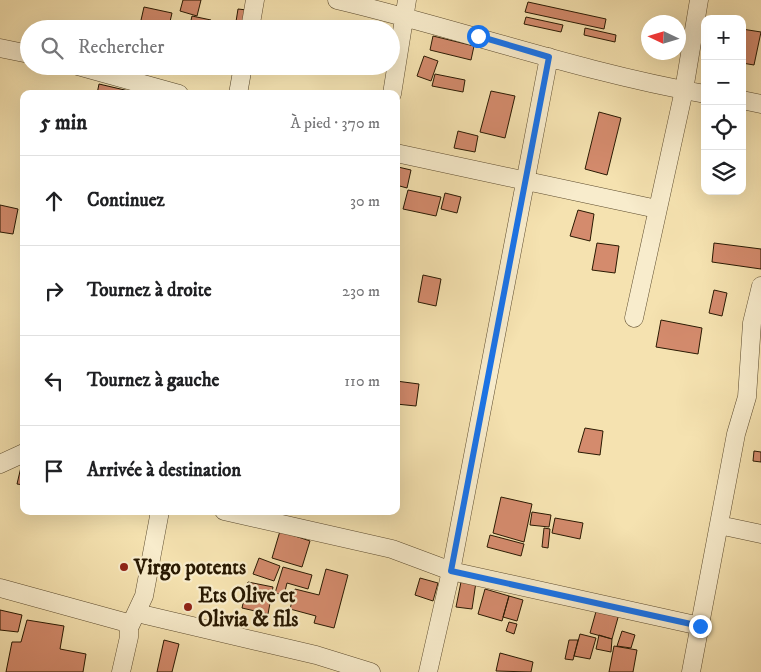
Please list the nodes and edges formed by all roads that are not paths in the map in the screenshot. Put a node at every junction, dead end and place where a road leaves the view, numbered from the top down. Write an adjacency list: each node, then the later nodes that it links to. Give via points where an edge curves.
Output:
1 (255, 0): 5 (street)
2 (338, 0): 4 (street)
3 (699, 0): 16 (street)
4 (406, 8): 6 (street); 9 (street)
5 (252, 20)
6 (400, 45)
7 (0, 48): 8 (street)
8 (20, 52)
9 (549, 57): 16 (street); 21 (street)
10 (110, 75): 13 (street)
11 (241, 75): 14 (street)
12 (395, 75): 15 (street)
13 (165, 90)
14 (239, 90)
15 (393, 90)
16 (684, 90): 17 (street); 22 (street)
17 (701, 93)
18 (746, 101): 19 (street)
19 (761, 104)
20 (400, 154): 21 (street)
21 (525, 182): 22 (street); 32 (street)
22 (658, 209): 24 (street)
23 (761, 286): 25 (street, via 752,324)
24 (634, 318)
25 (754, 398): 30 (street, via 738,428)
26 (20, 455): 27 (street)
27 (0, 464)
28 (159, 515): 34 (street, via 149,574)
29 (242, 515): 32 (street, via 392,549)
30 (719, 525): 31 (street); 35 (street)
31 (761, 534)
32 (451, 571): 35 (street); 38 (street)
33 (0, 588): 34 (street, via 124,622)
34 (133, 620): 36 (street); 37 (street, via 316,655)
35 (700, 626): 39 (street)
36 (121, 672)
37 (371, 672)
38 (428, 672)
39 (691, 672)

